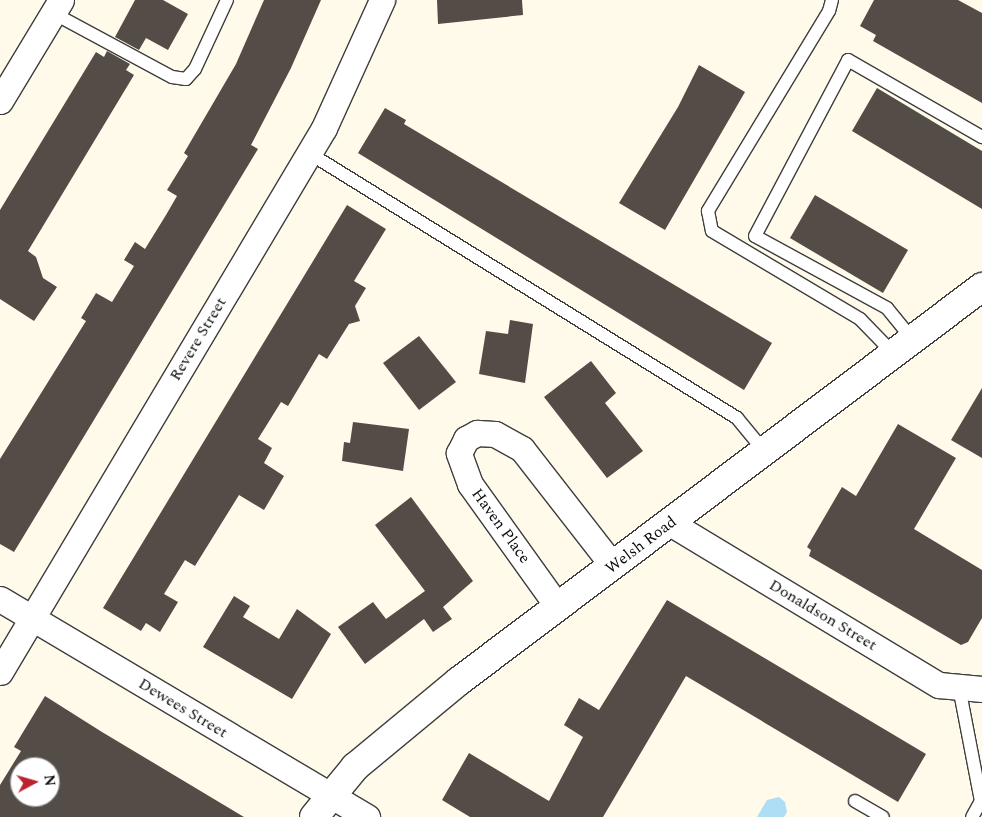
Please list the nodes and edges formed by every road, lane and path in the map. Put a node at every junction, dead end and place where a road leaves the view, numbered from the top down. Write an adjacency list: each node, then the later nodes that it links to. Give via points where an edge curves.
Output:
1 (227, 0): 4 (lane, via 195,69 186,79 172,77)
2 (382, 0): 7 (street, Revere Street, via 362,49)
3 (832, 0): 9 (lane, via 829,11 708,211 712,231)
4 (57, 7): 5 (street)
5 (0, 101)
6 (982, 137): 9 (lane, via 848,60 755,236 887,308)
7 (310, 153): 10 (lane, via 737,418); 15 (street, Revere Street)
8 (982, 287): 9 (street, Welsh Road)
9 (904, 347): 10 (street, Welsh Road)
10 (765, 452): 11 (street, Welsh Road)
11 (670, 523): 12 (street, Welsh Road); 17 (street, Donaldson Street, via 938,685)
12 (613, 566): 14 (street, Welsh Road); 14 (street, Haven Place, via 522,449 495,434 477,433 466,439 459,453 470,484)
13 (0, 599): 15 (street, Dewees Street)
14 (558, 607): 18 (street, Welsh Road, via 373,751)
15 (32, 618): 16 (street, Revere Street); 18 (street, Dewees Street)
16 (0, 672)
17 (970, 688): 23 (lane, via 981,801)
18 (330, 795): 20 (street, Welsh Road); 21 (street, Dewees Street)
19 (855, 801): 22 (lane)
20 (314, 817)
21 (366, 817)
22 (883, 817)
23 (972, 817)

